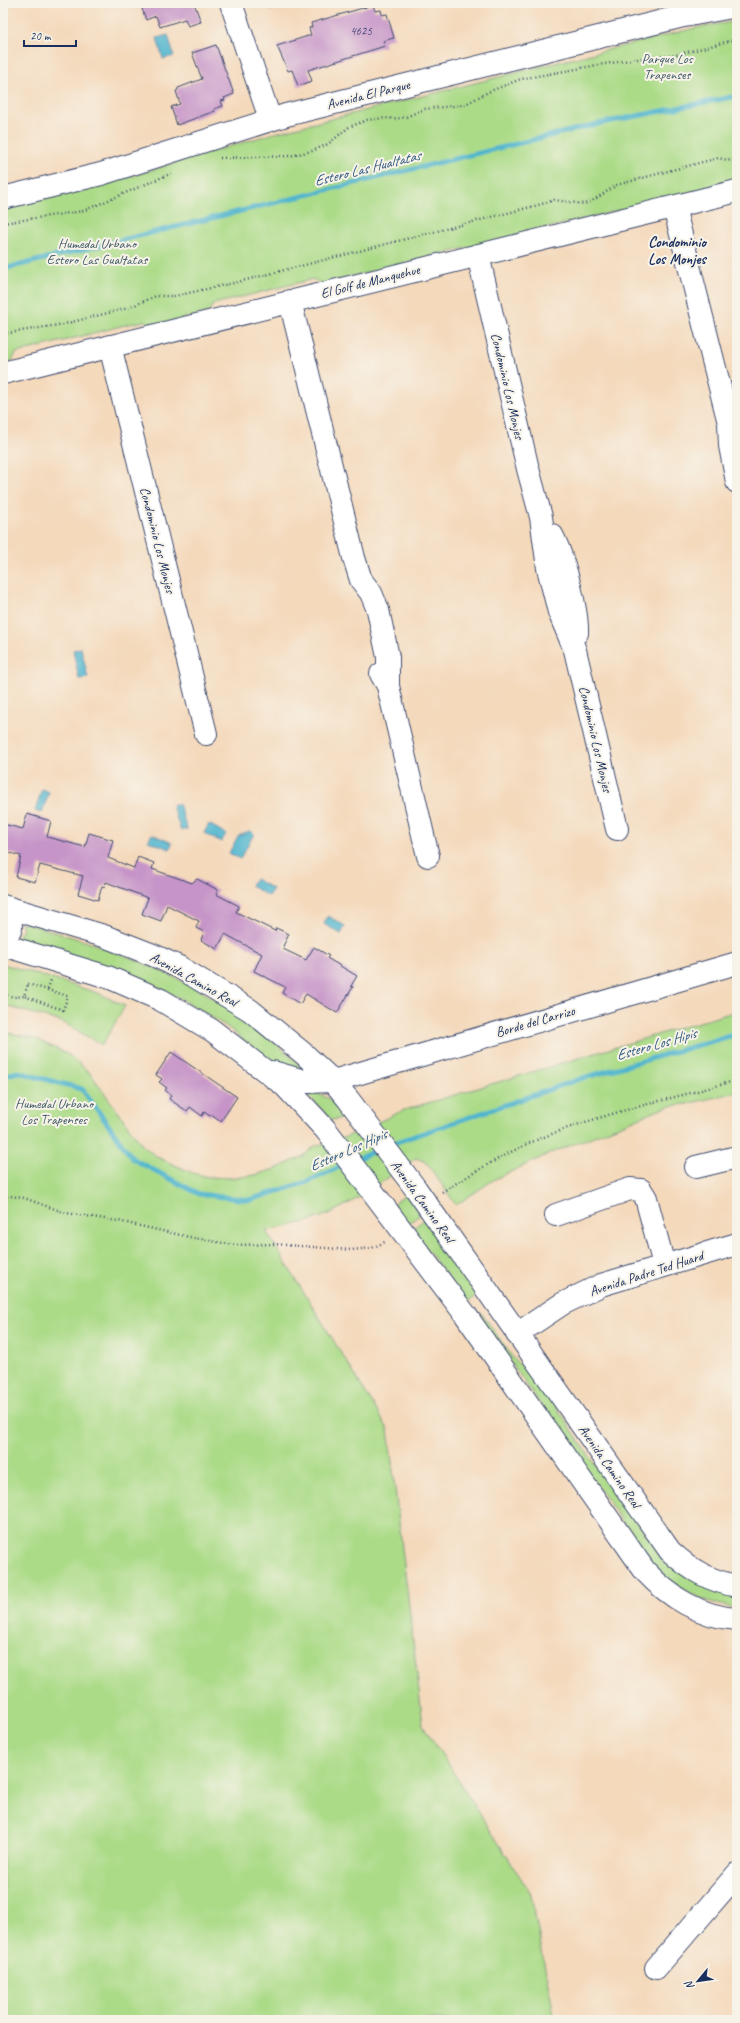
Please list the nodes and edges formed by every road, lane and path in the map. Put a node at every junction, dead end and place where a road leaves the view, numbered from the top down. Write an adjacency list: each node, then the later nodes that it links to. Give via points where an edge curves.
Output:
1 (231, 3): 5 (street)
2 (737, 6): 5 (street, Avenida El Parque, via 656,22)
3 (737, 39): 6 (path, via 672,56 598,65 521,80 464,104 424,109 395,119)
4 (372, 113): 6 (path)
5 (270, 119): 11 (street, Avenida El Parque, via 101,174)
6 (374, 120): 7 (path, via 349,128 328,144 312,151 290,156)
7 (212, 160)
8 (737, 162): 16 (path, via 718,158 617,185 584,204 554,200 238,282 175,296 156,296 128,308 64,324)
9 (175, 172): 13 (path, via 83,211)
10 (737, 191): 12 (street, El Golf de Manquehue)
11 (3, 198)
12 (674, 207): 14 (street, El Golf de Manquehue); 19 (street)
13 (3, 223)
14 (478, 255): 15 (street, El Golf de Manquehue); 22 (street, Condominio Los Monjes, via 541,517 545,553 559,612 574,650)
15 (290, 301): 17 (street, El Golf de Manquehue); 23 (street, via 348,537 361,580 378,610 388,657 388,686)
16 (3, 334)
17 (110, 346): 18 (street, El Golf de Manquehue); 21 (street, Condominio Los Monjes)
18 (3, 373)
19 (733, 431): 20 (street, via 730,446)
20 (737, 482)
21 (206, 734)
22 (617, 829)
23 (428, 856)
24 (6, 907): 25 (street, via 11,929); 34 (street, Avenida Camino Real, via 127,944 202,980 274,1028)
25 (3, 941)
26 (3, 945): 32 (street, via 87,970 154,997 213,1031)
27 (737, 963): 34 (street, Borde del Carrizo)
28 (52, 975): 29 (path)
29 (48, 989): 31 (path, via 28,984); 31 (path, via 68,996 64,1010)
30 (3, 994): 31 (path)
31 (24, 996)
32 (265, 1069): 34 (street, Borde del Carrizo, via 308,1082); 40 (street, via 285,1086 326,1130)
33 (737, 1080): 37 (path, via 673,1099 616,1112 544,1137 488,1164)
34 (333, 1081): 43 (street, Avenida Camino Real, via 416,1189)
35 (737, 1157): 36 (street)
36 (696, 1167)
37 (438, 1194)
38 (3, 1197): 40 (path, via 24,1198 66,1213 235,1245 274,1244 351,1250 372,1248)
39 (556, 1215): 42 (street, via 630,1189 641,1190 646,1198)
40 (392, 1232): 44 (street)
41 (737, 1244): 42 (street, Avenida Padre Ted Huard)
42 (664, 1265): 45 (street, Avenida Padre Ted Huard, via 588,1290)
43 (501, 1312): 44 (street, via 490,1307 480,1307); 45 (street, Avenida Camino Real)
44 (464, 1314): 47 (street, via 645,1571 657,1584 684,1603 714,1615)
45 (517, 1334): 46 (street, Avenida Camino Real, via 670,1551 702,1576)
46 (737, 1586)
47 (737, 1619)
48 (737, 1874): 49 (street)
49 (656, 1968)

